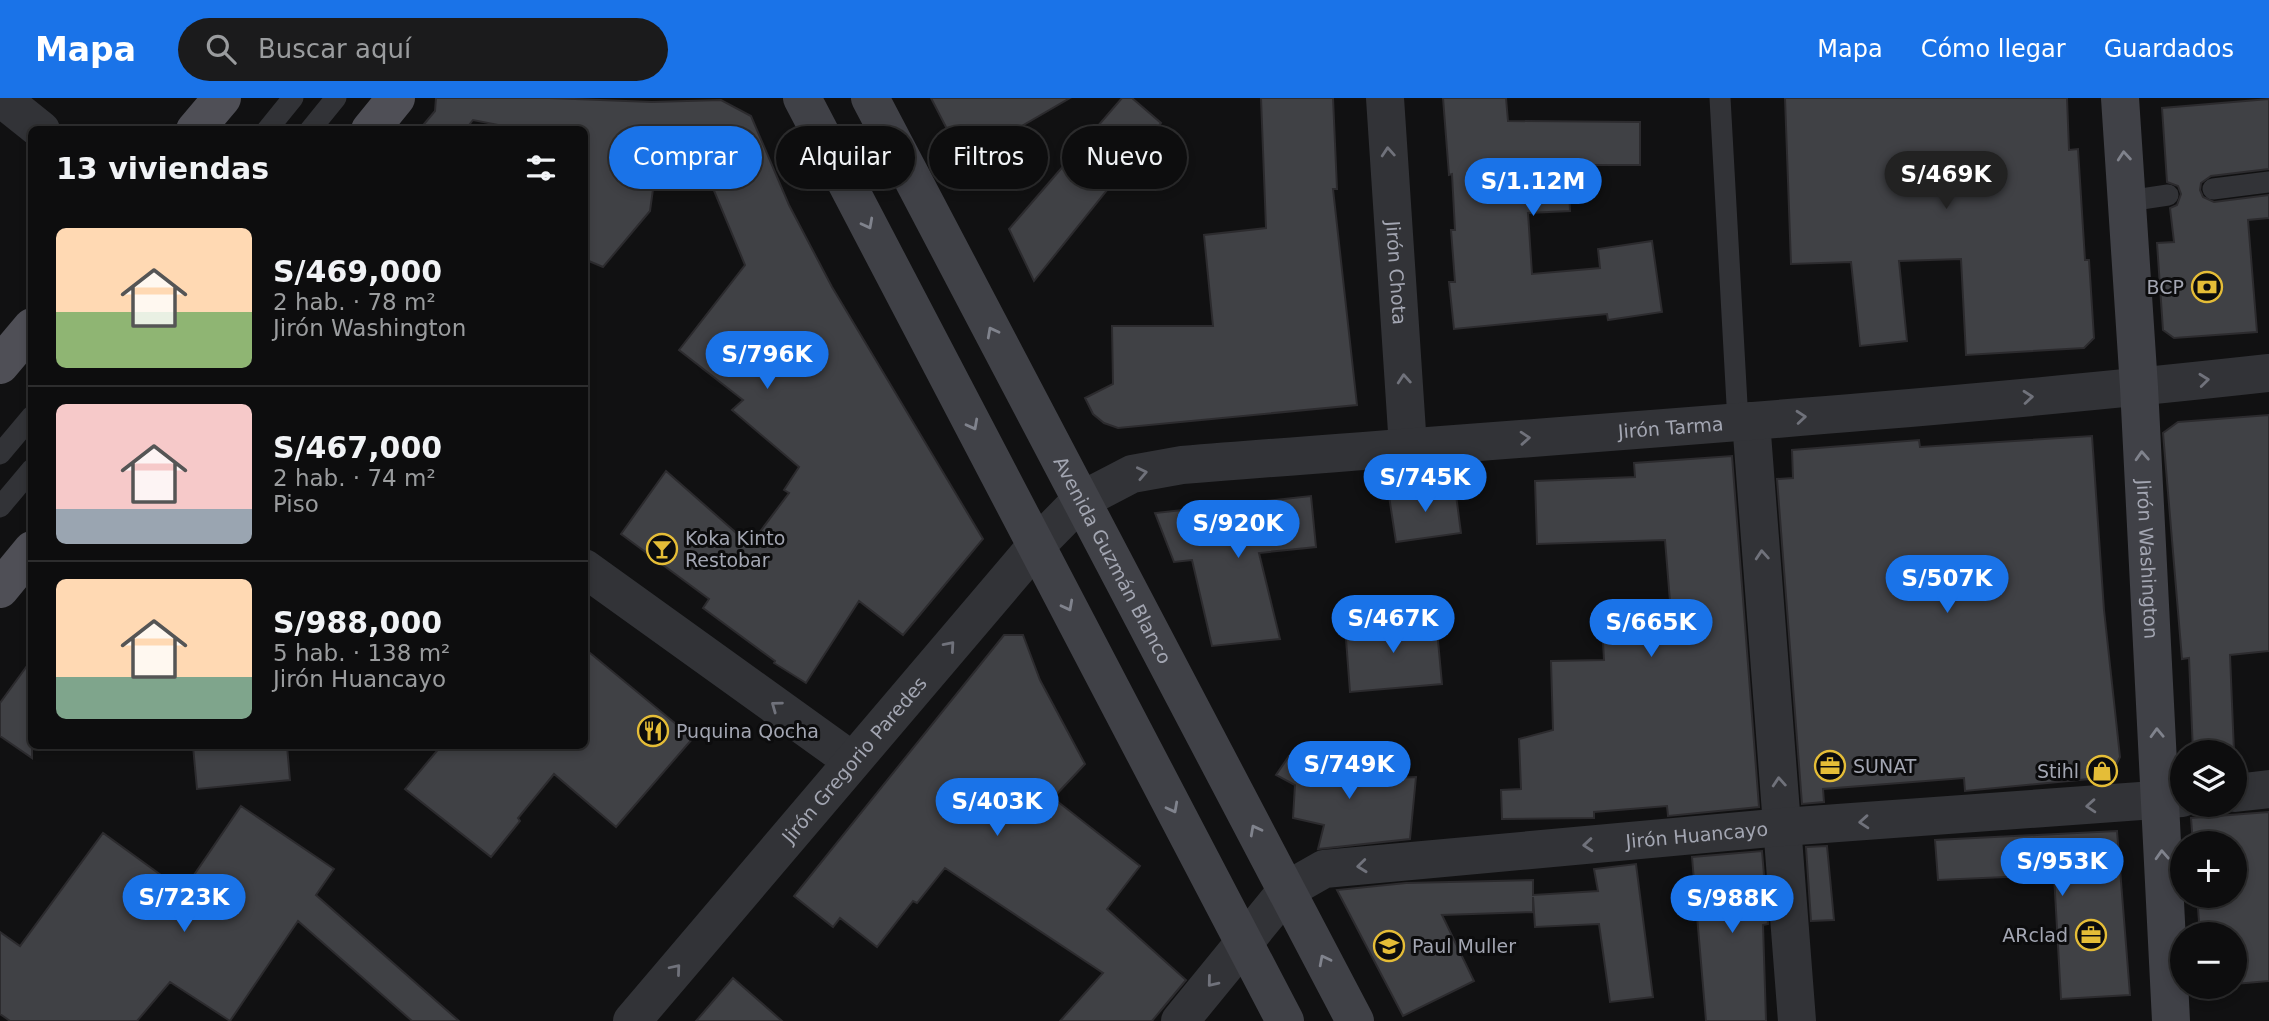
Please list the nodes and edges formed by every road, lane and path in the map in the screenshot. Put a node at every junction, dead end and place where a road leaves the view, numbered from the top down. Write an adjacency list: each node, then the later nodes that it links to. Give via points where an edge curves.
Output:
1 (1, 98): 11 (street)
2 (222, 98): 12 (main road)
3 (293, 98): 13 (lane)
4 (336, 98): 14 (lane)
5 (396, 98): 15 (main road)
6 (802, 98): 31 (main road, one-way to 31)
7 (870, 98): 29 (main road, Avenida Guzmán Blanco, one-way to 7)
8 (1384, 98): 26 (street, Jirón Chota, one-way to 8)
9 (1720, 98): 25 (lane)
10 (2120, 98): 19 (main road, Jirón Washington, one-way to 10)
11 (36, 126)
12 (198, 126)
13 (270, 126)
14 (313, 126)
15 (373, 126)
16 (2269, 182): 17 (lane)
17 (2213, 189)
18 (2168, 195): 19 (lane)
19 (2128, 201): 23 (main road, Jirón Washington)
20 (28, 332): 21 (main road)
21 (0, 365)
22 (2269, 373): 23 (street, Jirón Tarma, one-way to 22)
23 (2139, 387): 25 (street, Jirón Tarma, one-way to 23); 38 (main road, Jirón Washington, one-way to 23, via 2156,705)
24 (28, 421): 27 (lane)
25 (1745, 422): 26 (street, Jirón Tarma, one-way to 25); 41 (street, one-way to 25)
26 (1408, 447): 29 (street, Jirón Tarma, one-way to 26, via 1132,474 1182,465)
27 (0, 454)
28 (28, 474): 30 (lane)
29 (1080, 501): 31 (street, Jirón Gregorio Paredes); 42 (main road, Avenida Guzmán Blanco, one-way to 29)
30 (0, 507)
31 (1036, 546): 35 (street, Jirón Gregorio Paredes, one-way to 31); 43 (main road, one-way to 43)
32 (28, 555): 34 (main road)
33 (588, 571): 35 (street, one-way to 33)
34 (0, 589)
35 (851, 760): 44 (street, Jirón Gregorio Paredes, one-way to 35)
36 (2269, 789): 37 (street)
37 (2247, 792)
38 (2170, 794)
39 (2170, 800): 41 (street, Jirón Huancayo, one-way to 41)
40 (2171, 817): 49 (main road, Jirón Washington, one-way to 40)
41 (1783, 827): 42 (street, Jirón Huancayo, one-way to 42, via 1324,869); 48 (street)
42 (1287, 890): 43 (street, Jirón Huancayo); 47 (main road, Avenida Guzmán Blanco, one-way to 42)
43 (1244, 943): 45 (street, Jirón Huancayo, one-way to 45); 46 (main road)
44 (632, 1021)
45 (1180, 1021)
46 (1284, 1021)
47 (1355, 1021)
48 (1797, 1021)
49 (2171, 1021)

